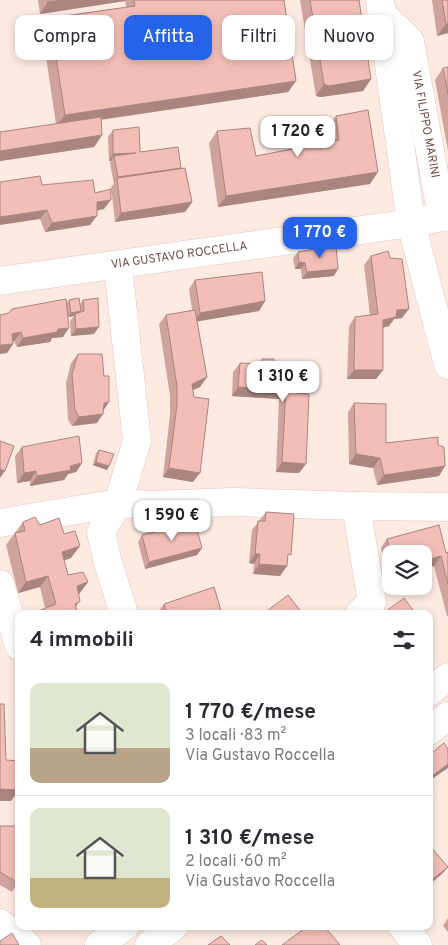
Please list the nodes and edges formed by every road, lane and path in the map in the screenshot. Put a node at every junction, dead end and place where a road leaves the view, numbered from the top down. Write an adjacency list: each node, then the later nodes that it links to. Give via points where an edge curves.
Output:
1 (380, 6): 2 (street, VIA FILIPPO MARINI, via 410,41); 3 (street, VIA FILIPPO MARINI)
2 (445, 216): 3 (street, VIA GUSTAVO ROCCELLA)
3 (411, 223): 4 (street, VIA GUSTAVO ROCCELLA); 6 (street, VIA FILIPPO MARINI)
4 (118, 266): 5 (street, VIA GUSTAVO ROCCELLA); 7 (street, via 137,441)
5 (0, 281)
6 (448, 365)
7 (118, 503): 8 (street); 10 (street); 12 (street, via 101,532)
8 (356, 506): 9 (street); 13 (street, via 372,602)
9 (448, 507)
10 (0, 524)
11 (0, 584): 14 (street)
12 (123, 610)
13 (363, 610)
14 (15, 633)
15 (448, 677): 16 (street)
16 (433, 689)
17 (448, 716): 18 (street)
18 (433, 728)
19 (0, 923): 23 (street)
20 (119, 930): 24 (street)
21 (169, 930): 25 (street)
22 (405, 930): 26 (street)
23 (27, 945)
24 (99, 945)
25 (149, 945)
26 (418, 945)

